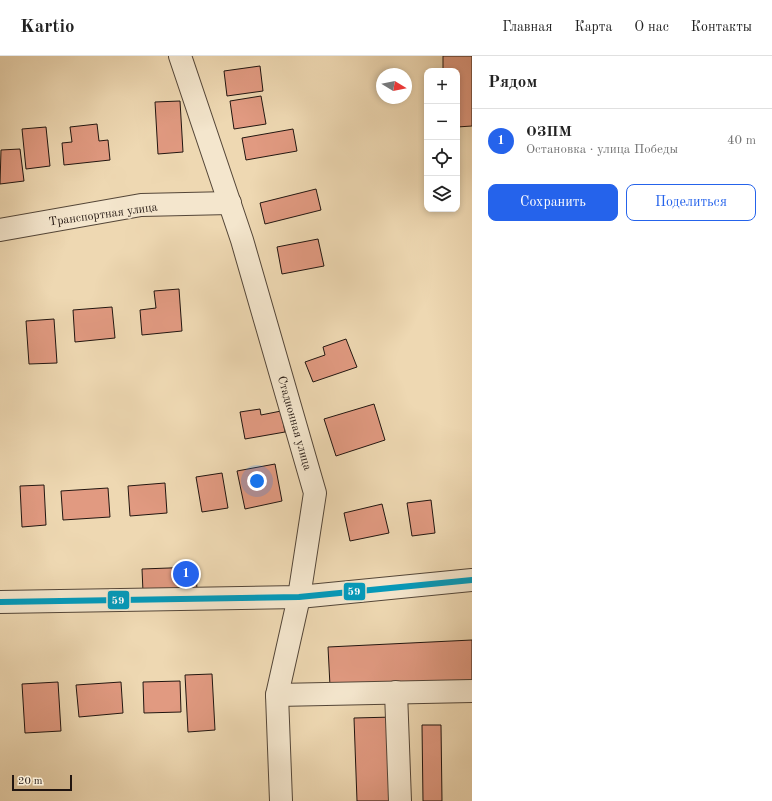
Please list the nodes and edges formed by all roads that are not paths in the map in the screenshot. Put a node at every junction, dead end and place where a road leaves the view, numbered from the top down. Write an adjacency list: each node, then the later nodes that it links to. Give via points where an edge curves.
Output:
1 (180, 56): 2 (street, Стадионная улица)
2 (230, 203): 3 (street, Транспортная улица, via 141,205); 5 (street, Стадионная улица, via 315,493)
3 (0, 230)
4 (472, 580): 5 (street)
5 (299, 598): 6 (street); 9 (street, Стадионная улица)
6 (0, 602)
7 (472, 691): 8 (street)
8 (396, 692): 9 (street); 11 (street)
9 (277, 694): 10 (street, Стадионная улица)
10 (281, 801)
11 (400, 801)

